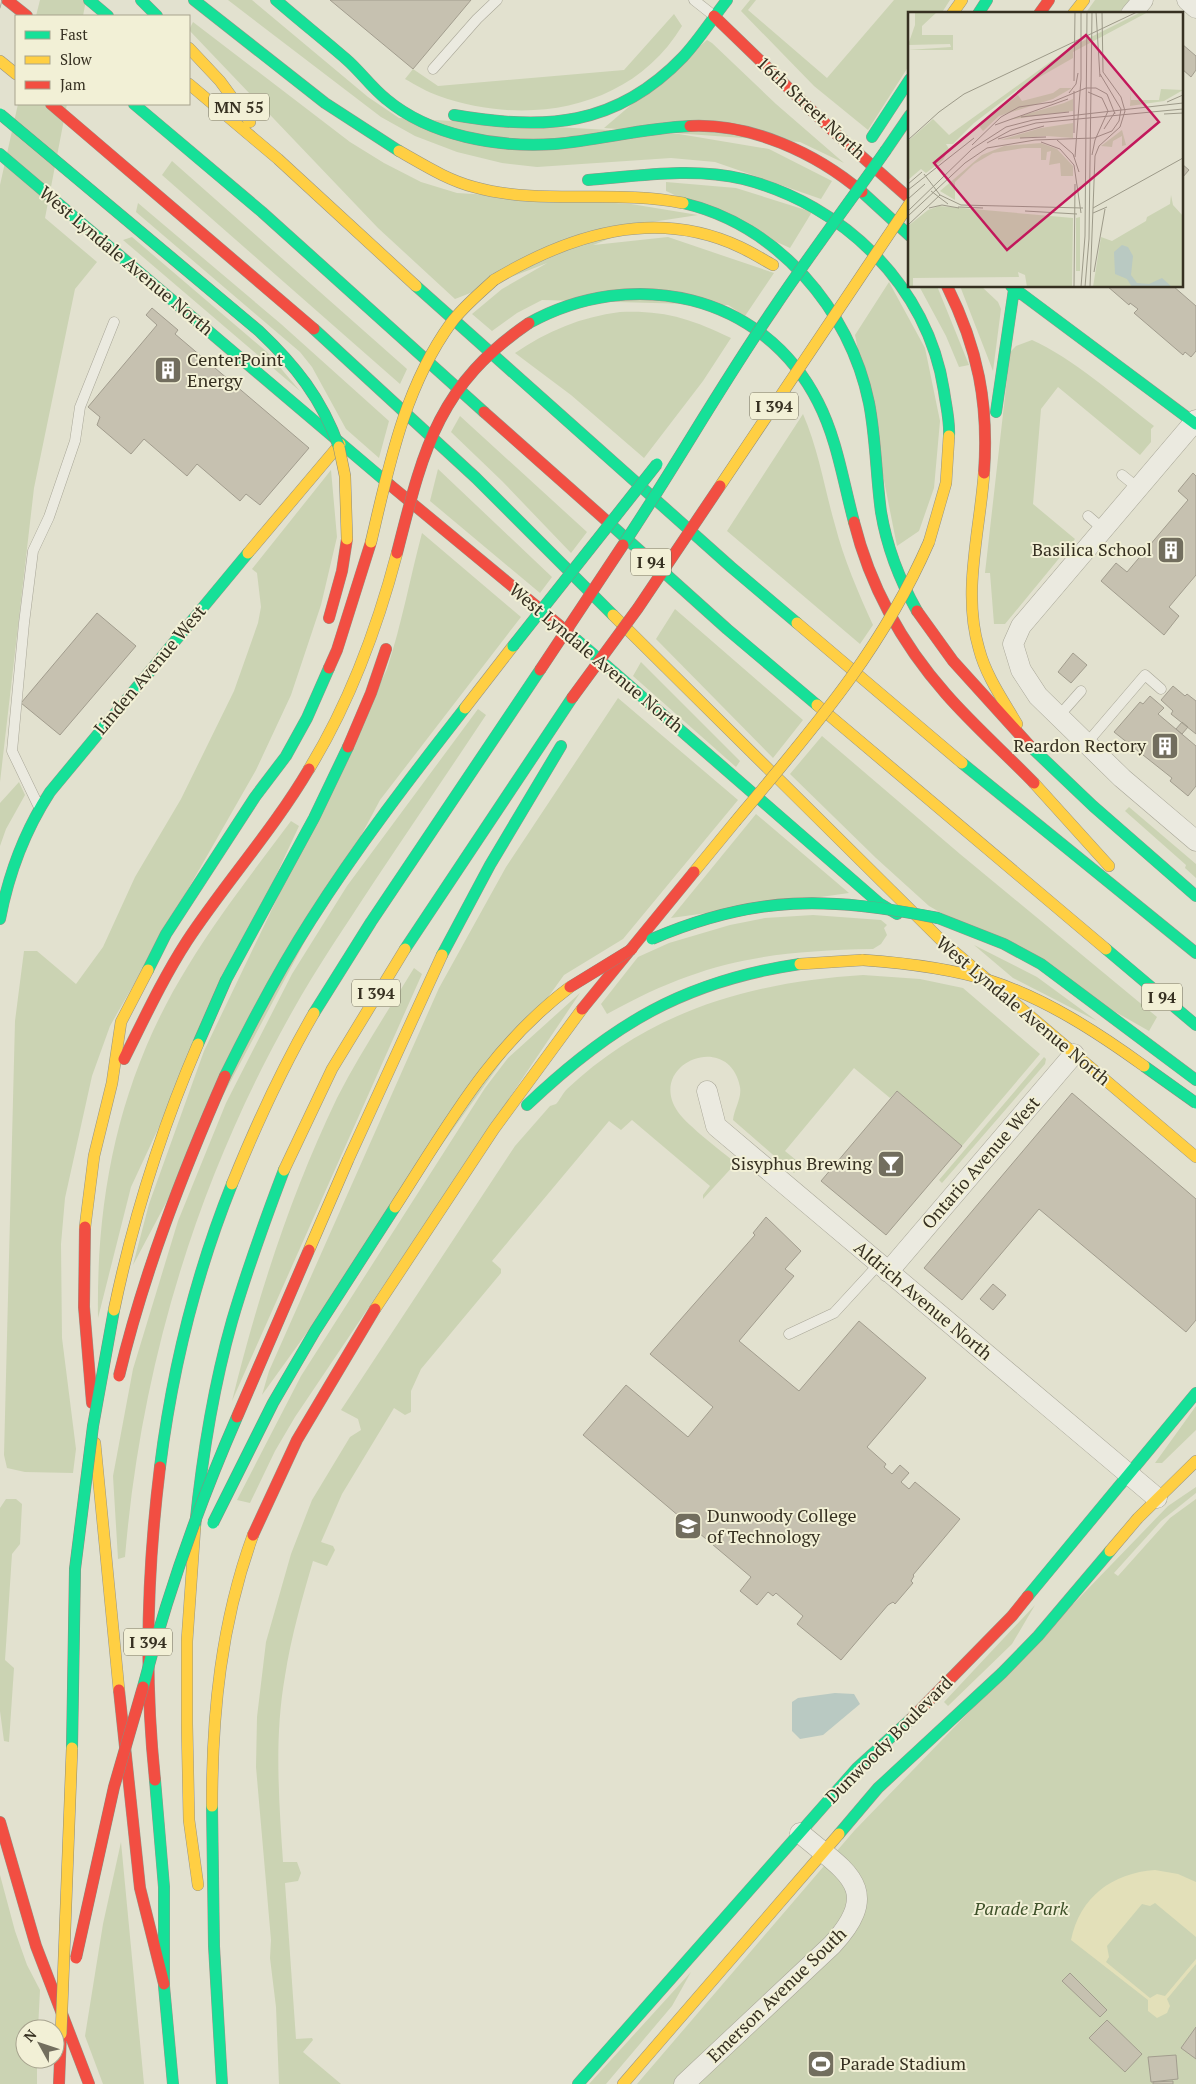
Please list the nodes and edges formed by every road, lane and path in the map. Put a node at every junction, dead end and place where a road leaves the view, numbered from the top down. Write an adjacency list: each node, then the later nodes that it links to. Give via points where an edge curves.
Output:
1 (7, 0): 21 (main road)
2 (89, 0): 22 (main road)
3 (141, 0): 23 (main road)
4 (194, 0): 39 (main road, via 368,133)
5 (276, 0): 29 (main road)
6 (497, 0): 27 (lane)
7 (694, 0): 24 (lane)
8 (727, 0): 24 (main road)
9 (962, 0): 16 (main road)
10 (987, 0): 17 (main road)
11 (1049, 0): 18 (main road)
12 (1084, 0): 19 (main road)
13 (1143, 0): 20 (street)
14 (1186, 0): 15 (street)
15 (1196, 8)
16 (953, 12)
17 (979, 12)
18 (1040, 12)
19 (1075, 12)
20 (1133, 12)
21 (26, 15)
22 (107, 15)
23 (156, 15)
24 (714, 16): 35 (main road, via 678,62 662,76 631,97 595,115 555,125 532,126); 43 (main road, 16th Street North)
25 (193, 52): 40 (main road, MN 55, via 220,81)
26 (0, 61): 28 (main road)
27 (433, 69)
28 (15, 73)
29 (362, 74): 32 (main road); 45 (main road, via 387,100 433,126 502,143 552,144 656,128 694,126 735,130 779,142 846,178 870,196)
30 (908, 81): 50 (main road, bridge)
31 (190, 86): 40 (main road, I 94)
32 (395, 90)
33 (52, 105): 79 (main road, via 320,333 476,478 808,811)
34 (135, 105): 81 (main road, I 94, via 727,629)
35 (445, 112)
36 (0, 114): 63 (main road, bridge, via 259,331 295,366 325,411 343,458 349,508 342,572)
37 (908, 118): 50 (main road, I 394, bridge)
38 (0, 154): 54 (main road, West Lyndale Avenue North)
39 (408, 156): 41 (main road); 49 (main road, via 450,179 479,188 528,196 642,197 687,204 722,215 772,246 800,270)
40 (278, 159): 78 (main road, I 94, via 504,366 738,573 1013,806)
41 (462, 170)
42 (575, 181): 92 (main road, bridge, via 680,173 744,179 777,189 827,213 848,228 898,278 920,313 935,348 944,383 951,437 943,494 929,542 902,599 869,653 837,697 591,997 529,1079 354,1342)
43 (908, 197)
44 (908, 206): 61 (main road, I 394, bridge)
45 (908, 234)
46 (949, 288): 55 (main road, via 966,322 981,371 986,406)
47 (1013, 288): 55 (main road)
48 (1014, 288): 53 (main road)
49 (824, 300): 71 (main road, via 852,351 863,381 872,422 878,506 894,566 905,590 939,643); 73 (main road, bridge, via 742,248 710,236 670,228 631,229 575,239 540,252 494,280 452,322 416,381 400,426 349,617 325,680 286,756)
50 (774, 307): 52 (main road, I 394, bridge)
51 (114, 322): 74 (lane, via 80,407 75,441 49,517 33,552 12,750)
52 (724, 384): 90 (main road, bridge, via 513,646 380,818 324,899 276,977 225,1076 177,1187 137,1306); 103 (main road, I 394, bridge, via 669,476 325,993 269,1099 231,1184 191,1303 174,1377 162,1453 149,1591 150,1751 164,1886)
53 (1195, 422): 57 (street)
54 (340, 444): 74 (main road, Linden Avenue West); 79 (main road, West Lyndale Avenue North, via 587,648 879,903)
55 (985, 475): 71 (main road, via 973,590 976,638 992,681)
56 (1122, 475): 57 (lane)
57 (1138, 488): 59 (street)
58 (1088, 516): 59 (lane)
59 (1103, 529): 68 (street, via 1021,626 1013,644 1021,670 1038,696)
60 (391, 579): 62 (main road); 78 (main road, bridge, via 426,446 446,405 485,356 499,344 547,312 595,296 619,292 659,293 704,303 723,311 780,348 817,399 837,452 860,548 882,600 911,651 938,686 1033,781); 84 (main road, via 371,643 322,747 276,821 186,943 156,994)
61 (638, 608): 65 (main road, bridge); 104 (main road, I 394, bridge, via 572,698 373,997 305,1122 243,1281 220,1367 202,1456 189,1580 186,1678 190,1832)
62 (393, 614)
63 (326, 626)
64 (388, 640): 97 (main road, bridge, via 370,698 336,774 226,980 201,1036 144,1188 120,1279 104,1360 82,1505 75,1573)
65 (597, 684)
66 (1161, 689): 70 (lane, via 1145,675)
67 (1081, 691): 68 (lane)
68 (1058, 717): 70 (street)
69 (569, 732): 98 (main road, bridge, via 453,934 348,1160 236,1420 186,1547 157,1634)
70 (1086, 744): 75 (street)
71 (1030, 746): 76 (main road)
72 (275, 750): 73 (main road)
73 (255, 797): 84 (main road, via 166,934 136,990 121,1022)
74 (39, 806): 77 (main road, Linden Avenue West, via 19,845)
75 (1196, 841)
76 (1194, 894)
77 (0, 919)
78 (1164, 926): 80 (main road, I 94)
79 (944, 942): 82 (main road, West Lyndale Avenue North)
80 (1196, 954)
81 (1196, 1025)
82 (1074, 1054): 87 (main road, West Lyndale Avenue North); 88 (street, Ontario Avenue West)
83 (1196, 1080): 98 (main road, bridge, via 1034,960 1004,944 938,918 865,904 828,902 753,906 686,924 611,959 555,996 494,1058 437,1139 352,1272 290,1372 241,1464 200,1553)
84 (112, 1083): 103 (main road, bridge, via 102,1118 88,1197 84,1237 84,1307 114,1649 140,1888)
85 (707, 1091): 88 (street, Aldrich Avenue North, via 716,1126)
86 (1196, 1103): 92 (main road, bridge, via 1062,1012 1016,991 958,972 899,962 863,960 785,965 692,990 603,1038 569,1064 519,1115)
87 (1196, 1156)
88 (883, 1268): 89 (lane, via 834,1314); 95 (street, Aldrich Avenue North)
89 (789, 1334)
90 (117, 1383)
91 (1196, 1393): 95 (main road, Dunwoody Boulevard)
92 (300, 1436): 104 (main road, via 267,1500 252,1539 231,1607 219,1669 212,1768)
93 (105, 1440): 97 (main road, via 87,1550 84,1607)
94 (1196, 1461): 96 (main road, Dunwoody Boulevard)
95 (1130, 1474): 96 (street, Aldrich Avenue North); 100 (main road, Dunwoody Boulevard, via 1012,1616 926,1705 857,1768)
96 (1157, 1498): 102 (main road, Dunwoody Boulevard, via 1032,1642 878,1788)
97 (75, 1649): 105 (main road, bridge)
98 (139, 1705): 106 (main road, bridge, via 114,1787 93,1874)
99 (0, 1822): 101 (main road)
100 (800, 1833): 102 (street, Emerson Avenue South); 112 (main road, Dunwoody Boulevard)
101 (2, 1834): 109 (main road, via 36,1946)
102 (822, 1852): 113 (main road, Dunwoody Boulevard); 114 (street, Emerson Avenue South, via 854,1882 858,1905 853,1921 832,1945)
103 (164, 1984): 110 (main road, I 394)
104 (214, 1988): 111 (main road, I 394)
105 (61, 2019)
106 (64, 2019)
107 (59, 2069): 108 (main road)
108 (58, 2084)
109 (89, 2084)
110 (173, 2084)
111 (222, 2084)
112 (578, 2084)
113 (623, 2084)
114 (684, 2084)

